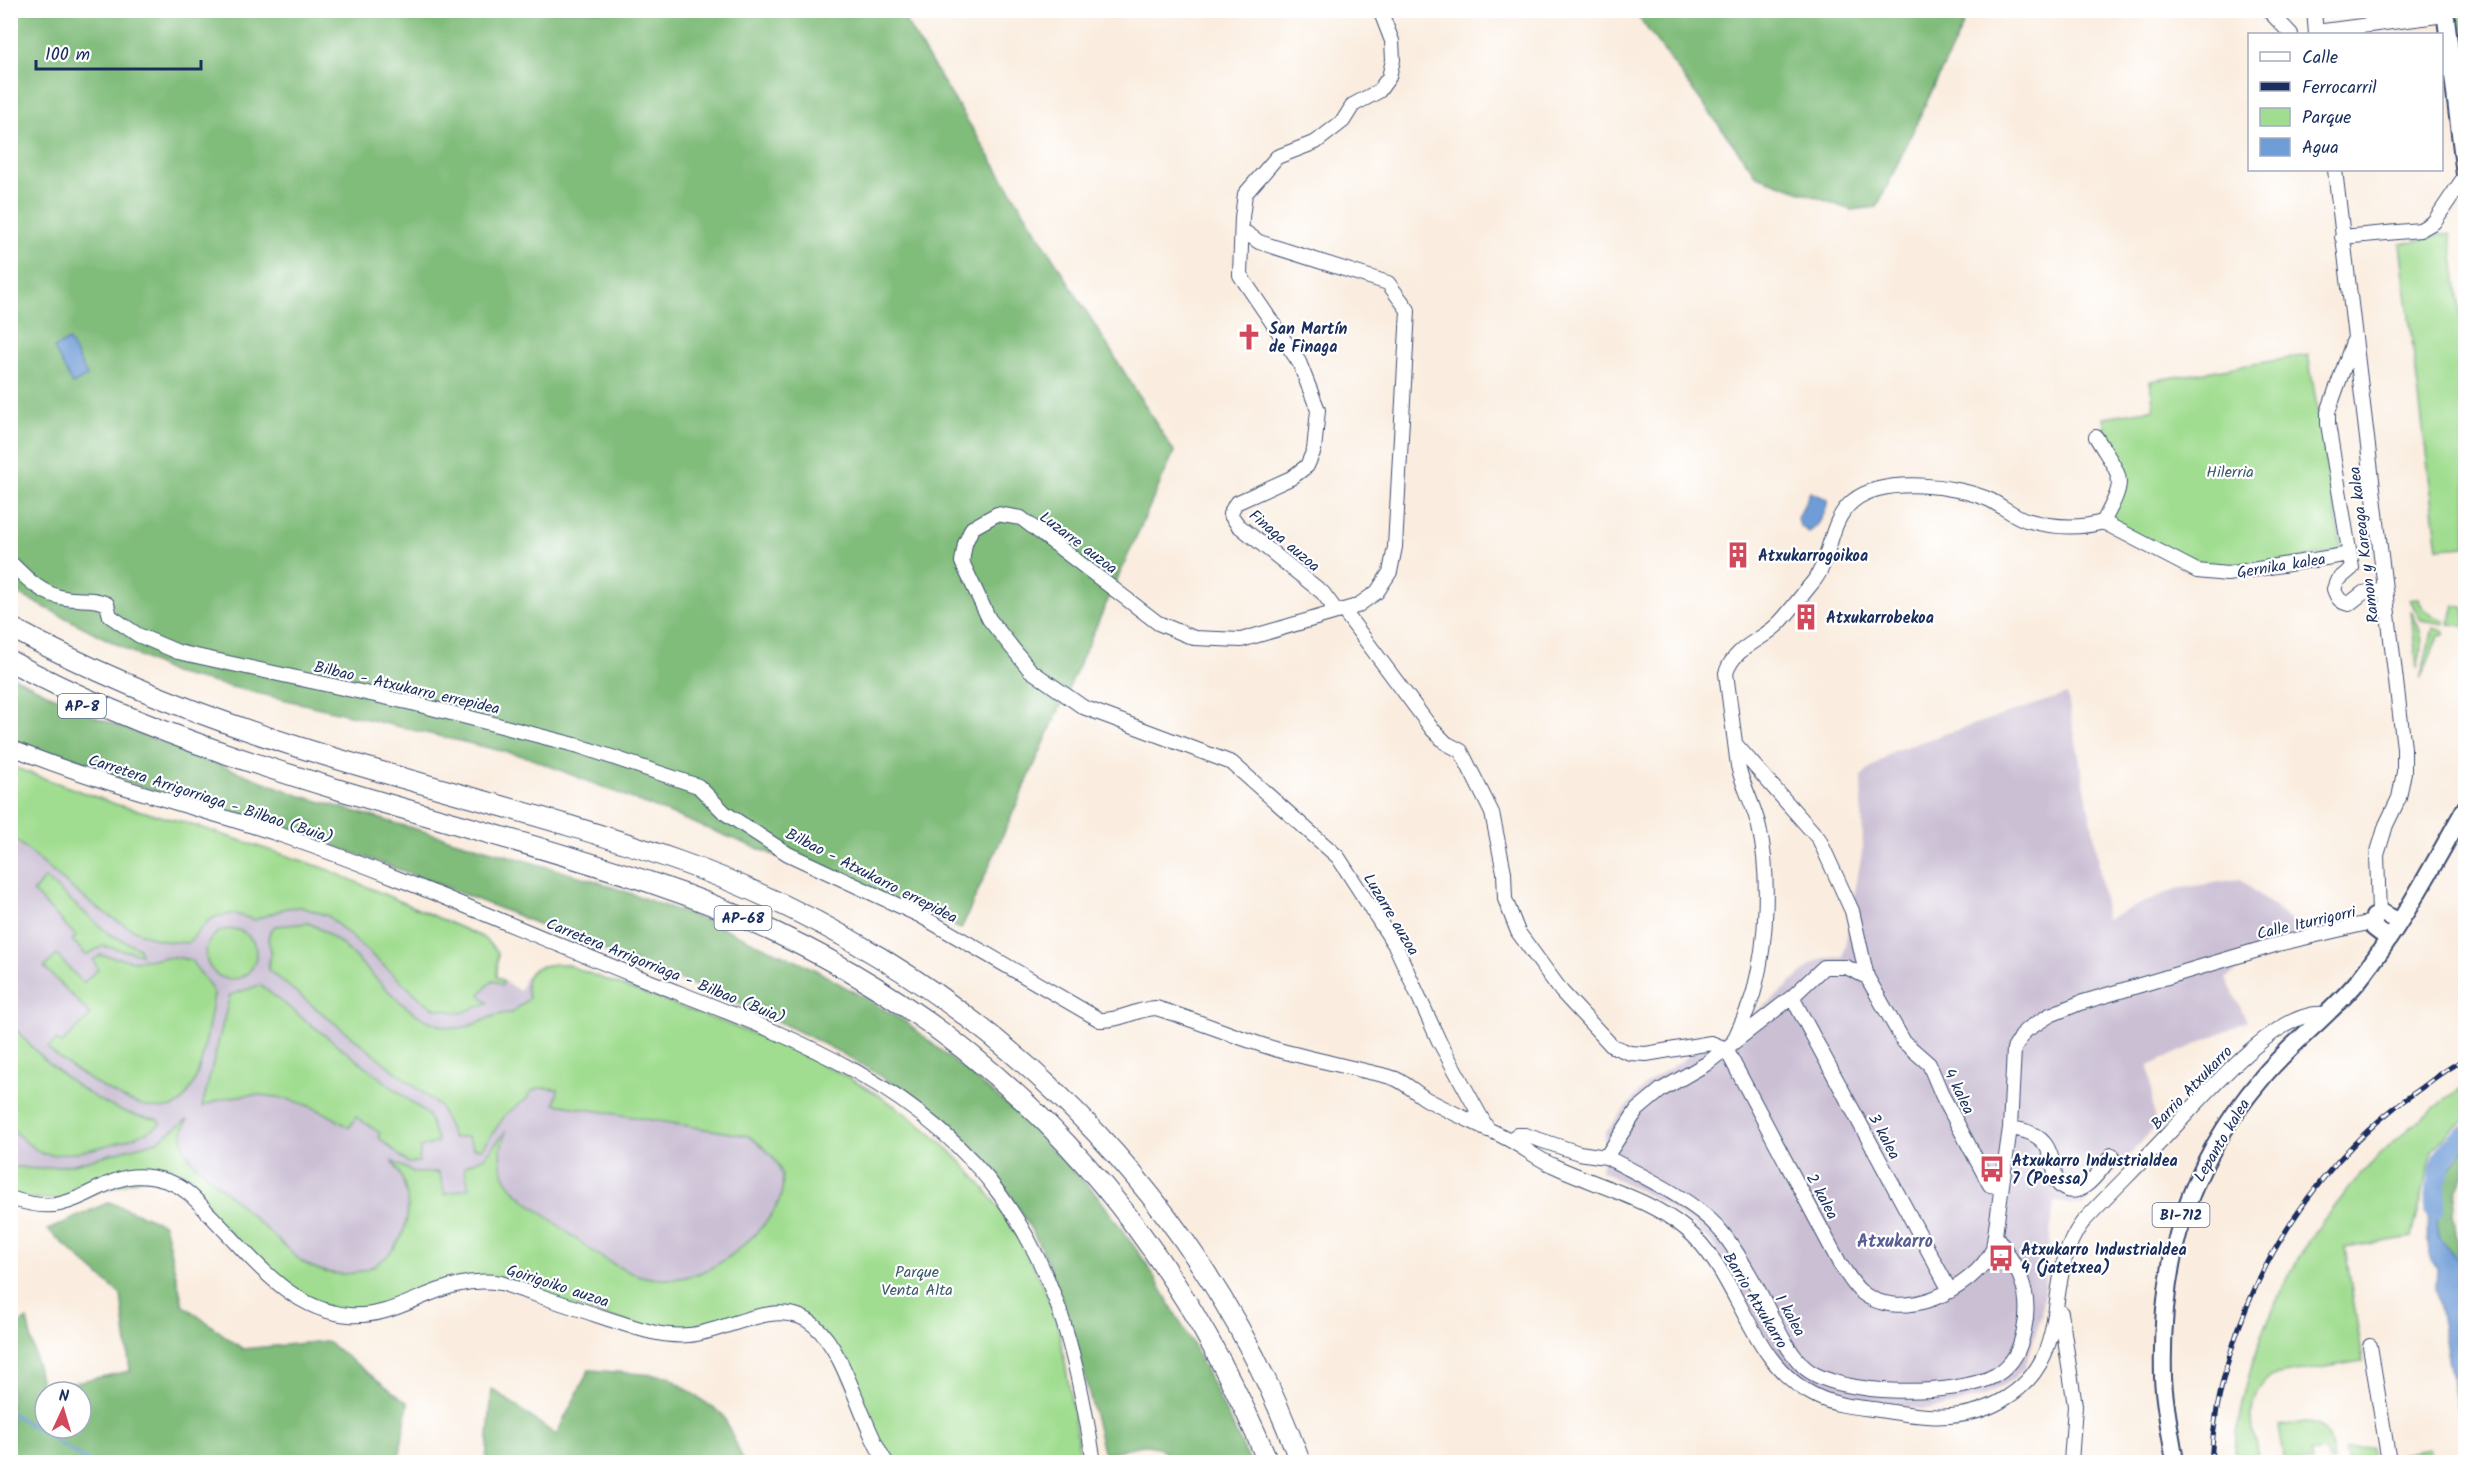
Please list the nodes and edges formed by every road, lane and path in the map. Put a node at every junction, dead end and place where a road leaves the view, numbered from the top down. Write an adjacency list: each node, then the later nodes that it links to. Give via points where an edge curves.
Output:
1 (1380, 10): 11 (street, Finaga auzoa, via 1392,41 1389,77 1380,91 1353,105 1343,121 1316,142 1277,156 1245,194)
2 (2268, 10): 5 (street)
3 (2314, 10): 6 (street)
4 (2445, 13): 7 (street); 9 (main road)
5 (2290, 33)
6 (2316, 33)
7 (2322, 33)
8 (2335, 171): 12 (street, Ramon y Kareaga kalea)
9 (2465, 176): 10 (main road); 12 (street, via 2434,222 2420,230)
10 (2466, 183)
11 (1242, 230): 19 (street, Finaga auzoa, via 1240,275 1299,362 1318,410 1314,450 1307,466 1291,478 1236,503 1230,514); 19 (street, Luzarre auzoa, via 1258,242 1388,283 1408,310 1395,547 1390,572 1377,592 1358,606)
12 (2342, 237): 13 (street, Ramon y Kareaga kalea)
13 (2354, 339): 16 (street, via 2328,412); 18 (street, Ramon y Kareaga kalea)
14 (2096, 437): 15 (street, via 2121,480 2119,493)
15 (2103, 522): 16 (street, Gernika kalea, via 2197,571 2227,574); 24 (street, via 2085,527 2025,520 1989,500 1953,489 1917,485 1883,488 1854,500 1840,516 1815,579 1780,623 1730,660 1726,673)
16 (2350, 554): 18 (street, Gernika kalea, via 2352,568 2337,581 2336,597 2349,604 2363,593)
17 (10, 562): 36 (street, Bilbao - Atxukarro errepidea, via 34,586 63,598 97,599 107,604 110,616 138,635 178,652 427,706 579,746 698,786 725,813 788,854 921,916 1100,1020 1116,1021 1156,1008 1275,1049 1395,1079)
18 (2385, 590): 27 (street, Ramon y Kareaga kalea, via 2404,772 2399,798 2377,855)
19 (1340, 611): 34 (street, via 1432,729 1461,751 1492,813 1504,872 1505,899 1518,932 1562,992 1612,1046 1630,1053 1711,1043); 36 (street, Luzarre auzoa, via 1241,640 1194,638 1158,623 1021,518 997,514 972,528 962,562 989,619 1030,670 1083,707 1232,763 1338,857 1396,947 1439,1041)
20 (10, 627): 49 (highway, AP-68, via 94,669 233,726 712,873 815,919 922,982 991,1033 1070,1104 1154,1202 1231,1315 1266,1382)
21 (10, 661): 23 (highway, AP-68)
22 (10, 674): 23 (highway, AP-8, via 83,706)
23 (157, 729): 48 (highway, AP-68, via 278,772 573,858 691,897 801,946 906,1007 1015,1093 1080,1156 1126,1213 1204,1328)
24 (1737, 746): 30 (street, via 1819,839 1852,910); 34 (street, via 1741,780 1760,829 1765,881 1762,951 1755,989)
25 (10, 747): 47 (street, Carretera Arrigorriaga - Bilbao (Buia), via 63,769 277,834 393,876 784,1034 892,1093 928,1119 968,1158 1000,1195 1030,1242 1055,1292 1072,1347)
26 (2466, 807): 28 (main road)
27 (2375, 918): 28 (main road, via 2385,913); 29 (main road, via 2374,928); 33 (street, Calle Iturrigorri, via 2080,1003)
28 (2398, 921): 29 (main road, Lepanto kalea)
29 (2387, 938): 32 (main road, Lepanto kalea / BI-712, via 2356,983)
30 (1867, 977): 31 (street, via 1846,967 1824,967); 40 (street, 4 kalea, via 1904,1042 1929,1064 1990,1185)
31 (1792, 997): 34 (street); 43 (street, 3 kalea)
32 (2325, 1014): 44 (street, Barrio Atxukarro, via 2310,1014 2268,1037 2228,1069 2099,1205 2074,1234); 51 (main road, Lepanto kalea / BI-712, via 2246,1098 2212,1149 2179,1221 2168,1277 2163,1335 2163,1378)
33 (2033, 1026): 35 (street, 2 kalea, via 2014,1049)
34 (1729, 1046): 39 (street, via 1637,1110); 43 (street, 2 kalea, via 1840,1264 1860,1290 1887,1304 1913,1303)
35 (2010, 1128): 38 (street, via 2031,1132 2048,1147 2056,1181 2066,1189 2087,1186); 40 (street, 2 kalea)
36 (1488, 1130): 37 (street, Bilbao - Atxukarro errepidea)
37 (1510, 1140): 39 (street, 1 kalea, via 1525,1135); 44 (street, Barrio Atxukarro, via 1533,1156 1654,1209 1687,1230 1720,1270 1778,1368 1802,1389 1827,1401 1939,1417 1956,1417 1989,1407 2017,1391 2039,1364 2051,1336)
38 (2112, 1155)
39 (1606, 1157): 42 (street, 1 kalea, via 1666,1189 1719,1228 1804,1366 1822,1378 1844,1384 1909,1391 1941,1388 1996,1375 2014,1360 2028,1314 2027,1291 2019,1269)
40 (2001, 1187): 42 (street, 2 kalea)
41 (10, 1198): 46 (street, Goirigoiko auzoa, via 58,1205 110,1180 130,1177 168,1181 189,1193 287,1293 323,1311 348,1315 384,1311 451,1284 483,1280 672,1336 775,1314 796,1316 814,1324 822,1333)
42 (1995, 1235): 43 (street, 2 kalea, via 1987,1262)
43 (1950, 1291)
44 (2059, 1298): 50 (street, via 2075,1406)
45 (2370, 1346): 52 (street)
46 (886, 1462)
47 (1094, 1462)
48 (1268, 1462)
49 (1300, 1462)
50 (2071, 1462)
51 (2175, 1462)
52 (2389, 1462)

